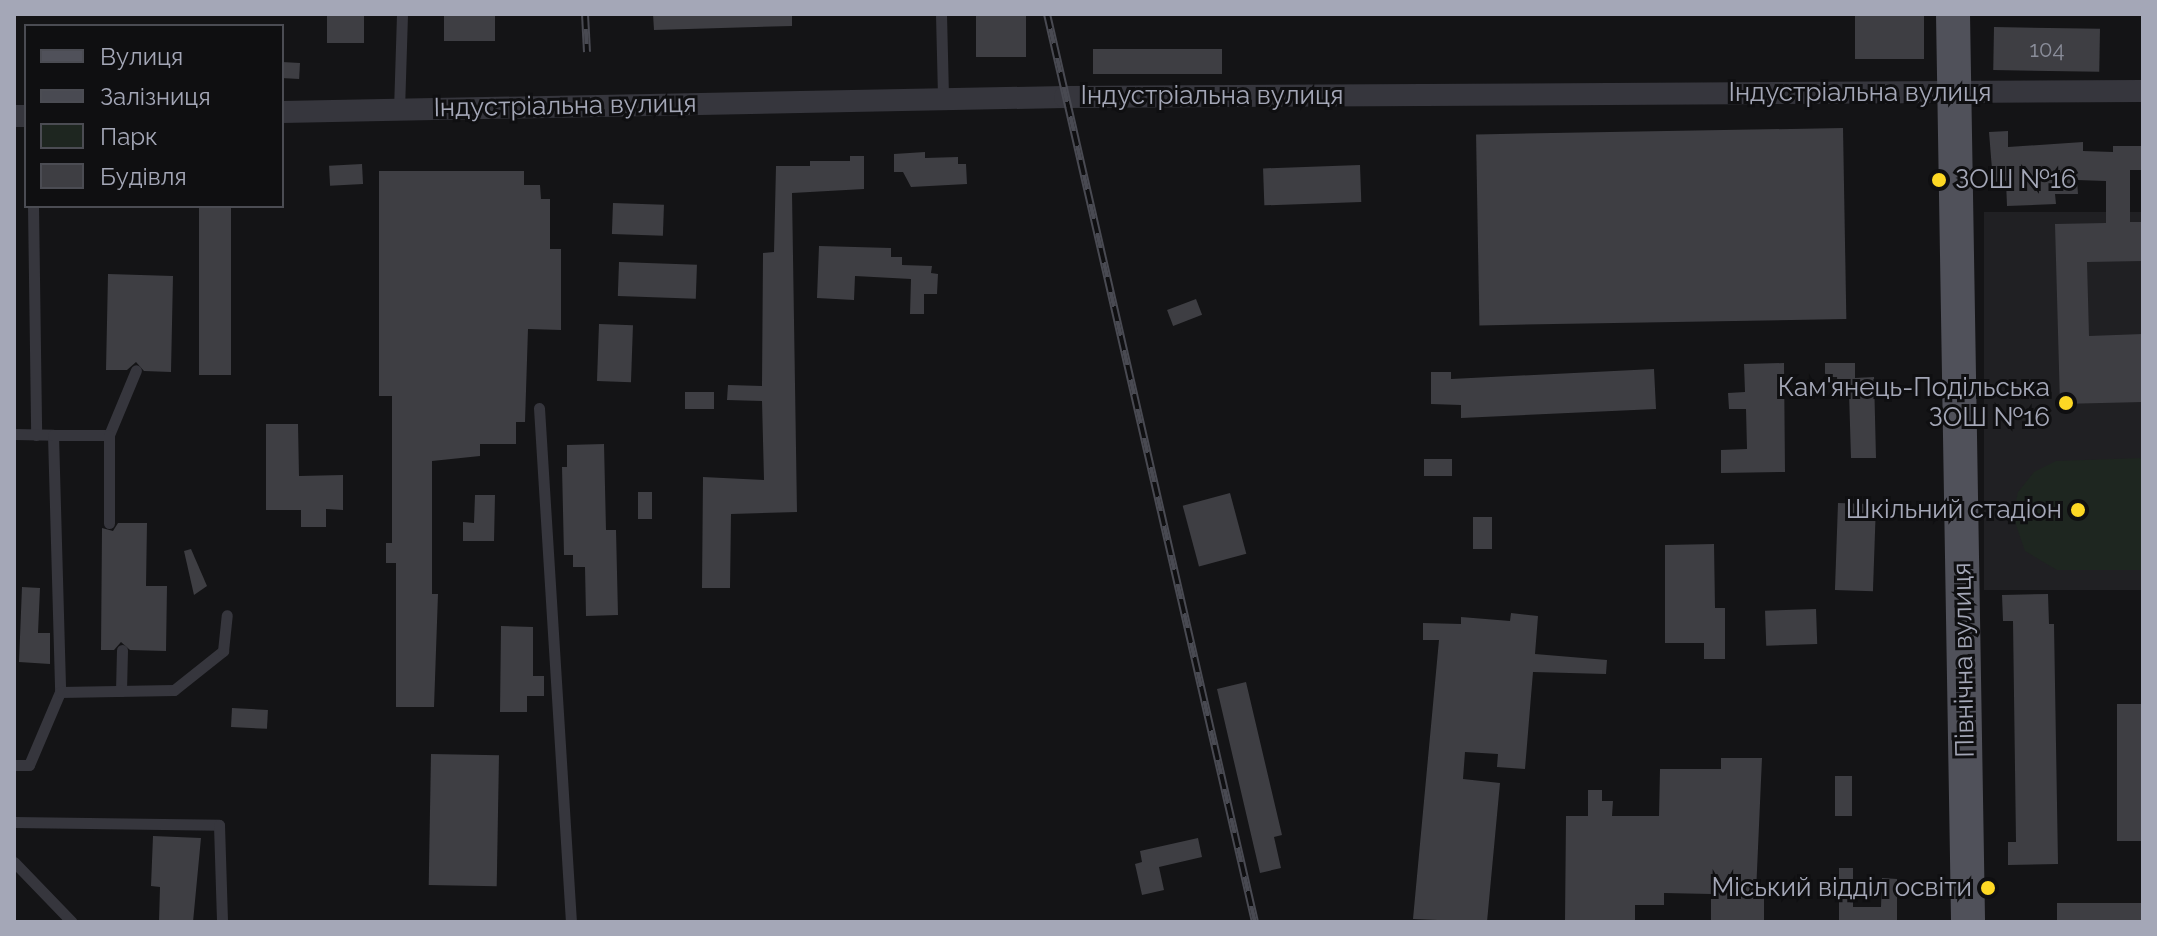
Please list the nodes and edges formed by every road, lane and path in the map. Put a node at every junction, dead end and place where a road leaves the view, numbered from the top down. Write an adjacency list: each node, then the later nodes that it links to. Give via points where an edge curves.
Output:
1 (402, 14): 7 (lane)
2 (941, 14): 6 (lane)
3 (1953, 14): 5 (main road, Північна вулиця)
4 (2143, 91): 5 (street, Індустріальна вулиця)
5 (1954, 93): 6 (street, Індустріальна вулиця); 27 (main road, Північна вулиця)
6 (943, 98): 7 (street, Індустріальна вулиця)
7 (399, 110): 8 (street, Індустріальна вулиця)
8 (284, 112)
9 (33, 208): 13 (lane)
10 (136, 370): 15 (lane)
11 (539, 408): 26 (lane)
12 (14, 434): 13 (lane)
13 (36, 435): 14 (lane)
14 (53, 435): 15 (lane); 20 (lane)
15 (109, 435): 16 (lane)
16 (109, 523)
17 (227, 615): 19 (lane, via 223,651 174,690)
18 (122, 650): 19 (lane)
19 (121, 691): 20 (lane)
20 (60, 692): 21 (lane, via 29,765)
21 (14, 765)
22 (14, 822): 25 (lane, via 219,825)
23 (14, 862): 24 (lane)
24 (72, 922)
25 (222, 922)
26 (571, 922)
27 (1968, 922)

